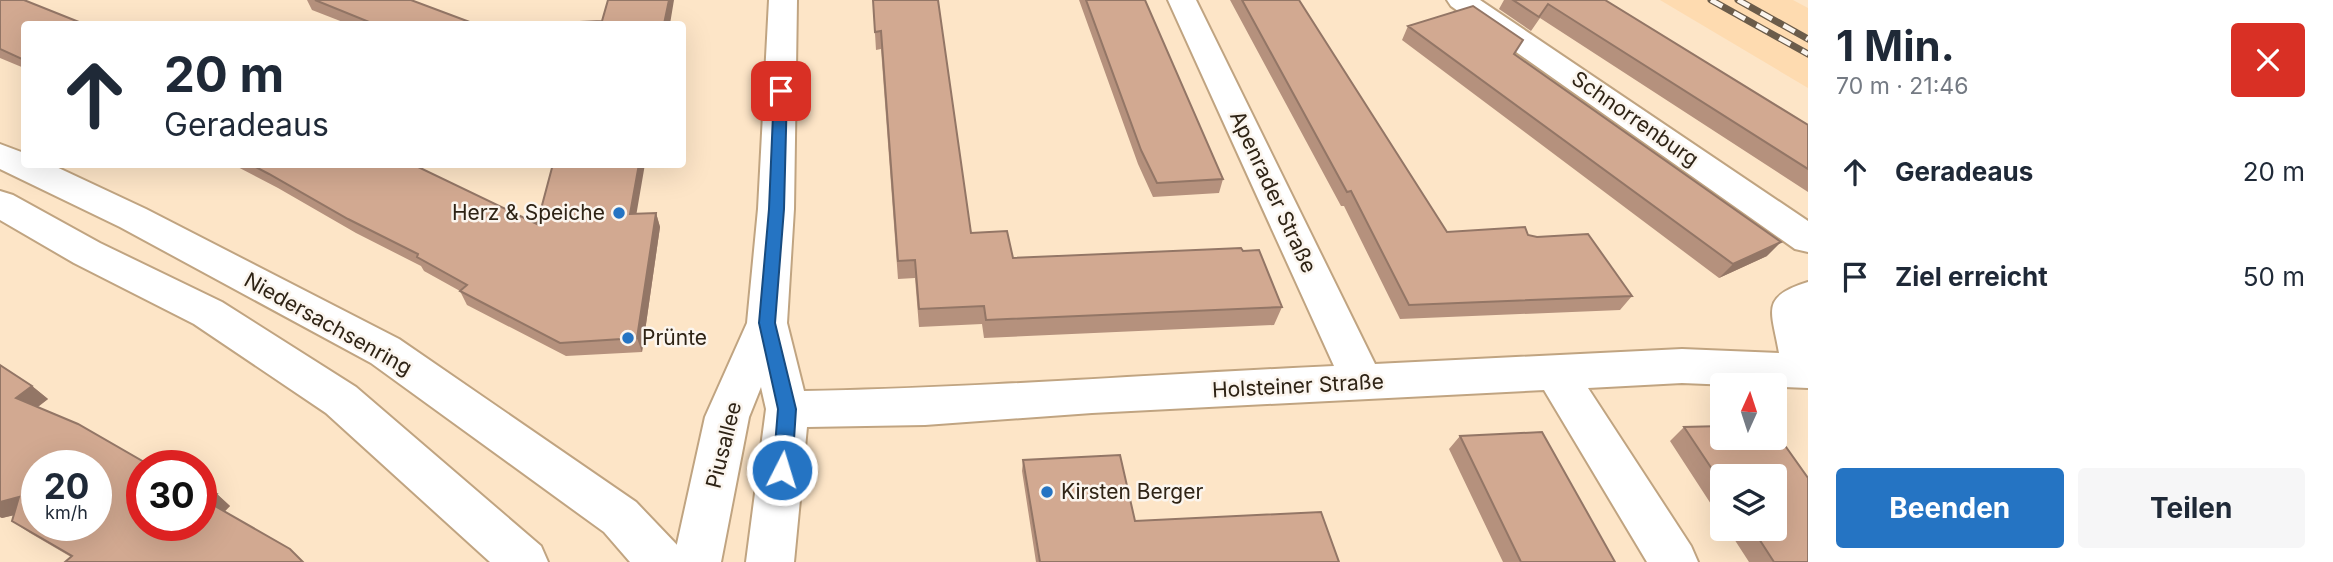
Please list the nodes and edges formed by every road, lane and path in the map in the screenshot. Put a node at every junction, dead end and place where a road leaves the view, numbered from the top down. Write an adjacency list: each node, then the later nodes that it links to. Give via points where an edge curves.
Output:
1 (783, 0): 10 (street)
2 (1182, 0): 13 (street, Apenrader Straße)
3 (1461, 0): 8 (street, Schnorrenburg)
4 (0, 155): 5 (street, Niedersachsenring)
5 (21, 165)
6 (27, 168): 16 (street, Niedersachsenring, via 133,218 385,351 620,517)
7 (0, 204): 15 (street, via 208,313 341,400)
8 (1808, 239)
9 (1808, 297): 11 (street, via 1791,306)
10 (767, 323): 14 (street); 17 (street, Piusallee, via 727,417)
11 (1805, 370): 12 (street, Holsteiner Straße, via 1682,366)
12 (1557, 373): 13 (street, Holsteiner Straße); 19 (street)
13 (1363, 383): 14 (street, Holsteiner Straße, via 925,407)
14 (787, 409): 18 (street)
15 (524, 562)
16 (661, 562)
17 (697, 562)
18 (770, 562)
19 (1674, 562)

